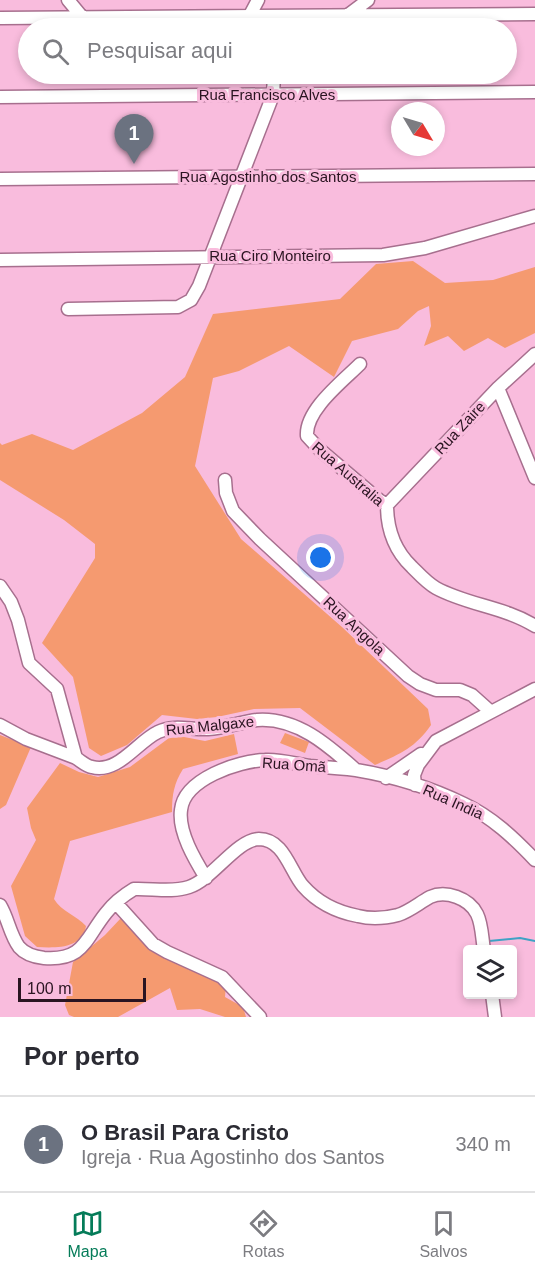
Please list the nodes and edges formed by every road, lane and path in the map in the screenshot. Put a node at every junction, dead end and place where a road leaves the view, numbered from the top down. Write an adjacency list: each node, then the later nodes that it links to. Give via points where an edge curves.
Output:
1 (68, 0): 8 (street)
2 (258, 0): 5 (street)
3 (368, 0): 6 (street)
4 (535, 14): 6 (street)
5 (250, 15): 8 (street); 9 (street)
6 (348, 15): 10 (street)
7 (0, 18): 8 (street)
8 (83, 18)
9 (261, 18)
10 (317, 18)
11 (274, 84): 13 (street)
12 (535, 92): 13 (street, Rua Francisco Alves)
13 (273, 95): 14 (street, Rua Francisco Alves); 16 (street)
14 (0, 97)
15 (535, 174): 16 (street, Rua Agostinho dos Santos)
16 (243, 178): 17 (street, Rua Agostinho dos Santos); 19 (street)
17 (0, 179)
18 (535, 216): 19 (street, Rua Ciro Monteiro, via 425,248 383,255)
19 (211, 257): 20 (street, Rua Ciro Monteiro); 21 (street, via 195,295 178,307)
20 (0, 260)
21 (68, 309)
22 (535, 354): 24 (street, Rua Zaire)
23 (360, 364): 27 (street, Rua Australia, via 311,416 307,436)
24 (498, 388): 25 (street); 27 (street, Rua Zaire)
25 (535, 478)
26 (225, 480): 31 (street, Rua Angola, via 233,511 408,676 436,690 460,690 472,695)
27 (387, 505): 29 (street, Rua Australia, via 387,523 395,546 405,561 435,588)
28 (0, 586): 34 (street, via 18,620 29,663 57,689)
29 (535, 626)
30 (535, 689): 31 (street)
31 (491, 712): 33 (street)
32 (0, 726): 34 (street)
33 (436, 741): 36 (street); 37 (street, via 418,765)
34 (76, 758): 35 (street, Rua Malgaxe, via 91,767 106,768 159,731 229,727 268,720 285,722 325,743)
35 (356, 770): 36 (street, Rua India); 39 (street, Rua Omã, via 265,760 234,766 206,778 189,792 180,810 192,856)
36 (386, 778): 37 (street, Rua India)
37 (415, 785): 38 (street, Rua India, via 486,815)
38 (535, 860)
39 (206, 878): 40 (street, via 179,889 134,890); 42 (street, via 240,847 262,839 278,846 304,888 340,912 383,918 400,914 431,897 458,897 477,914)
40 (116, 903): 41 (street, via 84,947 59,958 34,956 20,948); 44 (street, via 153,944 222,977)
41 (0, 905)
42 (483, 945)
43 (493, 999): 45 (street)
44 (260, 1017)
45 (495, 1017)

